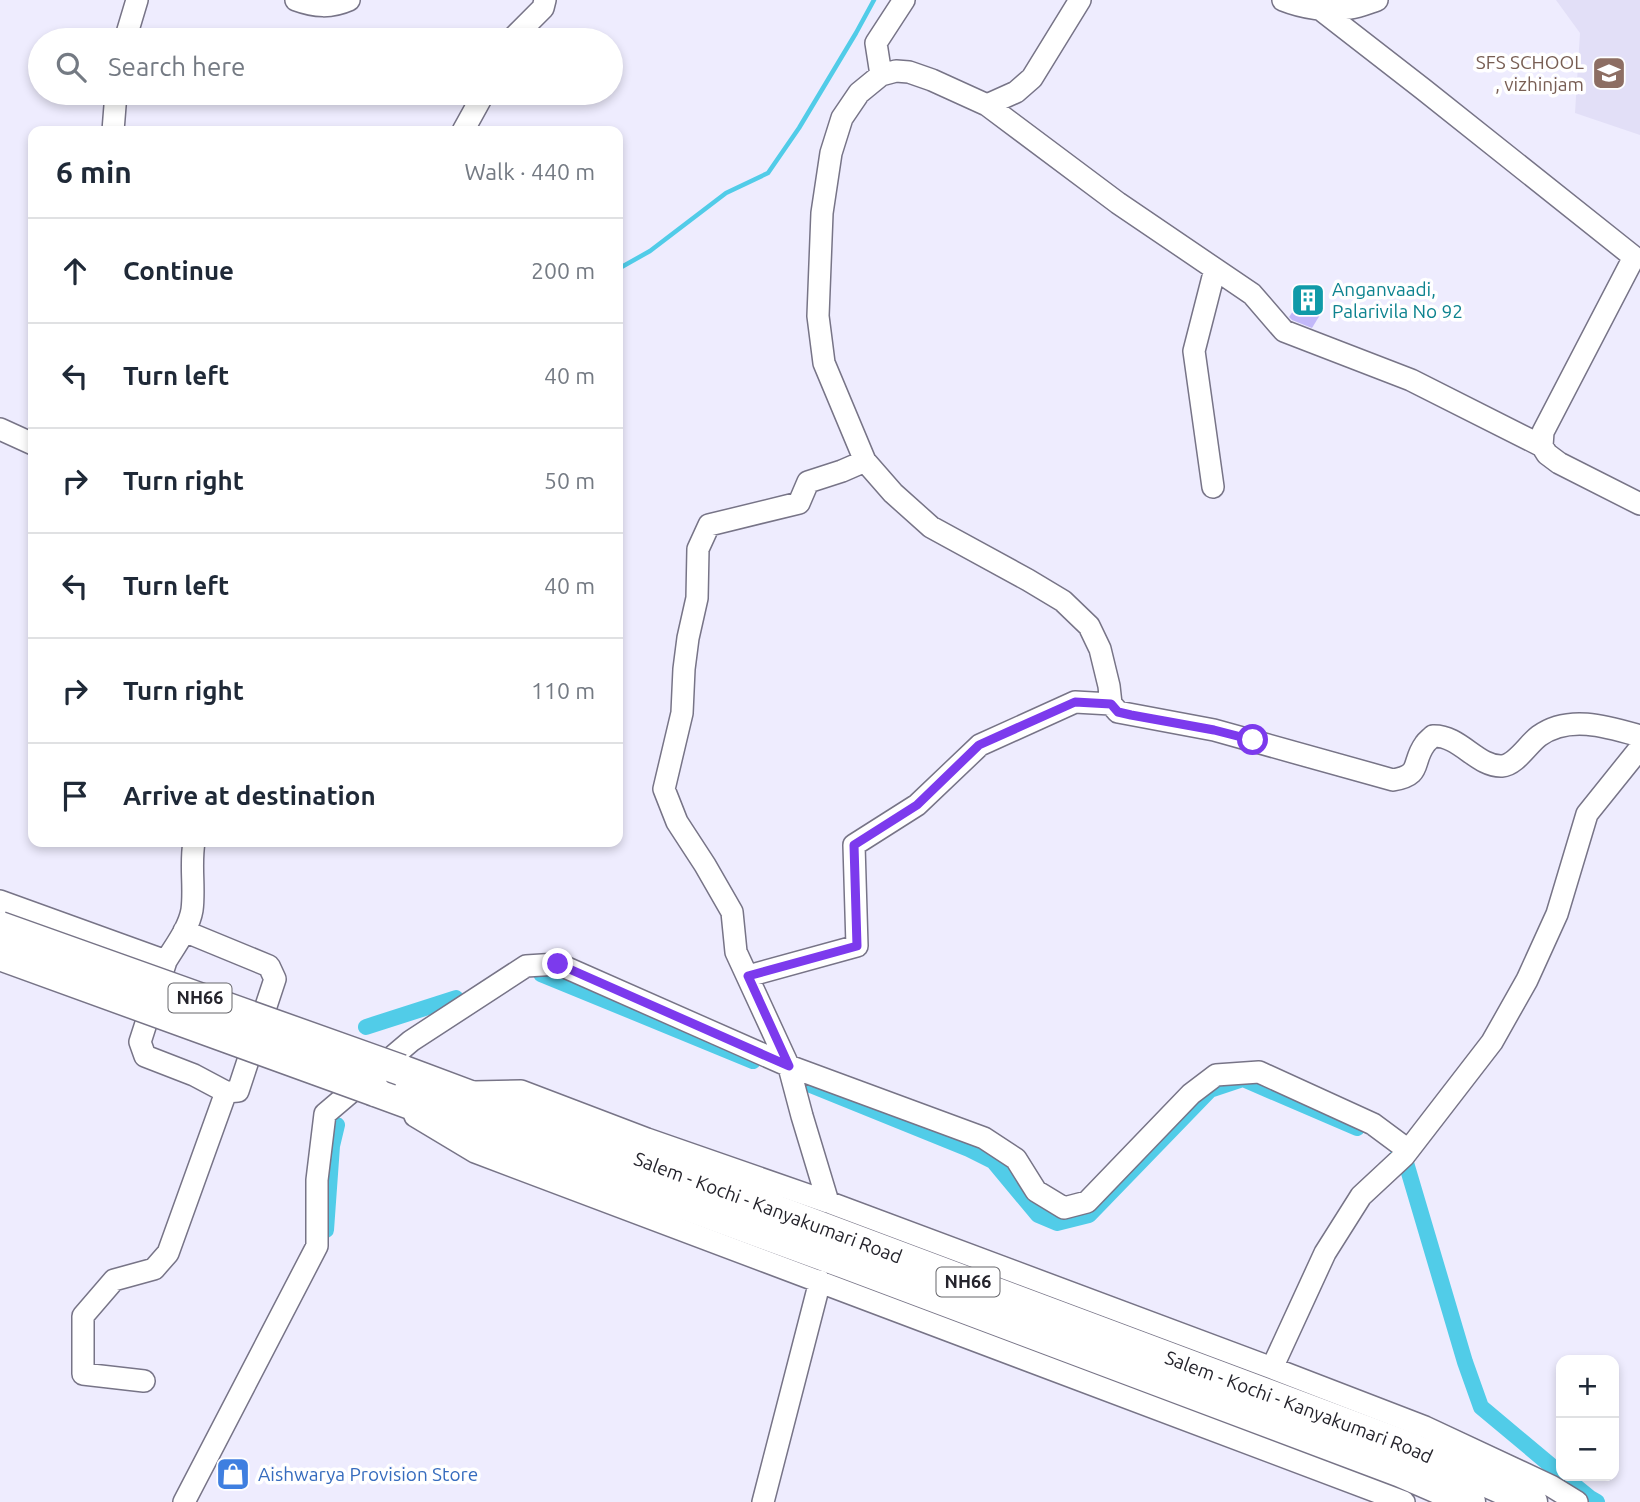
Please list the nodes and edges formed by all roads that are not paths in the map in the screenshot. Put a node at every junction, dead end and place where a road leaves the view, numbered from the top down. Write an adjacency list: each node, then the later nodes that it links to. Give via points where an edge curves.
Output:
1 (137, 0): 10 (street)
2 (296, 0): 3 (street, via 327,7)
3 (349, 0)
4 (545, 0): 11 (street)
5 (904, 0): 12 (street, via 876,43)
6 (1080, 0): 15 (street, via 1032,78 1016,92)
7 (1283, 0): 9 (street)
8 (1377, 0): 9 (street, via 1350,8)
9 (1320, 9): 21 (street, via 1634,257 1543,432)
10 (129, 28)
11 (523, 28)
12 (881, 75): 15 (street, via 909,72); 22 (street, via 859,93 842,118 821,213 818,316 824,363)
13 (115, 105): 16 (street)
14 (477, 105): 17 (street)
15 (987, 105): 18 (street)
16 (113, 126)
17 (466, 126)
18 (1215, 269): 21 (street, via 1252,294 1284,331 1411,380); 23 (street, via 1194,351)
19 (0, 429): 20 (street)
20 (28, 442)
21 (1542, 446): 24 (street, via 1559,463)
22 (865, 461): 25 (street, via 931,527 1063,601 1089,626 1100,649); 34 (street, via 808,481 799,503 709,525 698,549 697,598 686,648 682,713 664,789 677,822 732,912 736,952)
23 (1213, 487)
24 (1640, 504)
25 (1111, 704): 26 (street, via 1118,712 1214,730 1393,780 1413,772 1433,736 1461,744 1496,766 1506,766 1538,736 1563,726 1606,726); 34 (street, via 1075,702 979,745 917,805 854,845 857,946)
26 (1640, 737)
27 (1640, 748): 39 (street, via 1587,814 1557,914 1492,1042)
28 (193, 847): 31 (street, via 192,912)
29 (0, 901): 33 (street)
30 (0, 927): 38 (highway, Salem - Kochi - Kanyakumari Road / NH66, bridge)
31 (184, 931): 33 (street); 37 (street, via 269,966 275,979 237,1091)
32 (0, 955): 36 (highway, Salem - Kochi - Kanyakumari Road / NH66, bridge)
33 (166, 961): 37 (street, via 140,1042 145,1055)
34 (748, 976): 35 (street)
35 (789, 1066): 39 (street, via 984,1138 1016,1159 1036,1191 1064,1208 1087,1202 1191,1094 1216,1075 1259,1072 1373,1124); 40 (street); 44 (street, via 558,964 526,966 411,1041 325,1114 317,1180 317,1246)
36 (374, 1091): 41 (street, via 475,1152); 47 (highway, Salem - Kochi - Kanyakumari Road / NH66, via 1375,1462)
37 (226, 1092): 43 (street, via 168,1253 154,1269 114,1280 83,1316 83,1374)
38 (462, 1092): 40 (street, via 521,1091); 48 (highway, Salem - Kochi - Kanyakumari Road / NH66, via 1410,1448)
39 (1408, 1150): 42 (street, via 1361,1196 1325,1252)
40 (828, 1202): 42 (street)
41 (820, 1281): 45 (street); 46 (street)
42 (1272, 1368): 49 (street, via 1425,1427)
43 (145, 1381)
44 (184, 1502)
45 (763, 1502)
46 (1404, 1502)
47 (1469, 1502)
48 (1532, 1502)
49 (1577, 1502)

